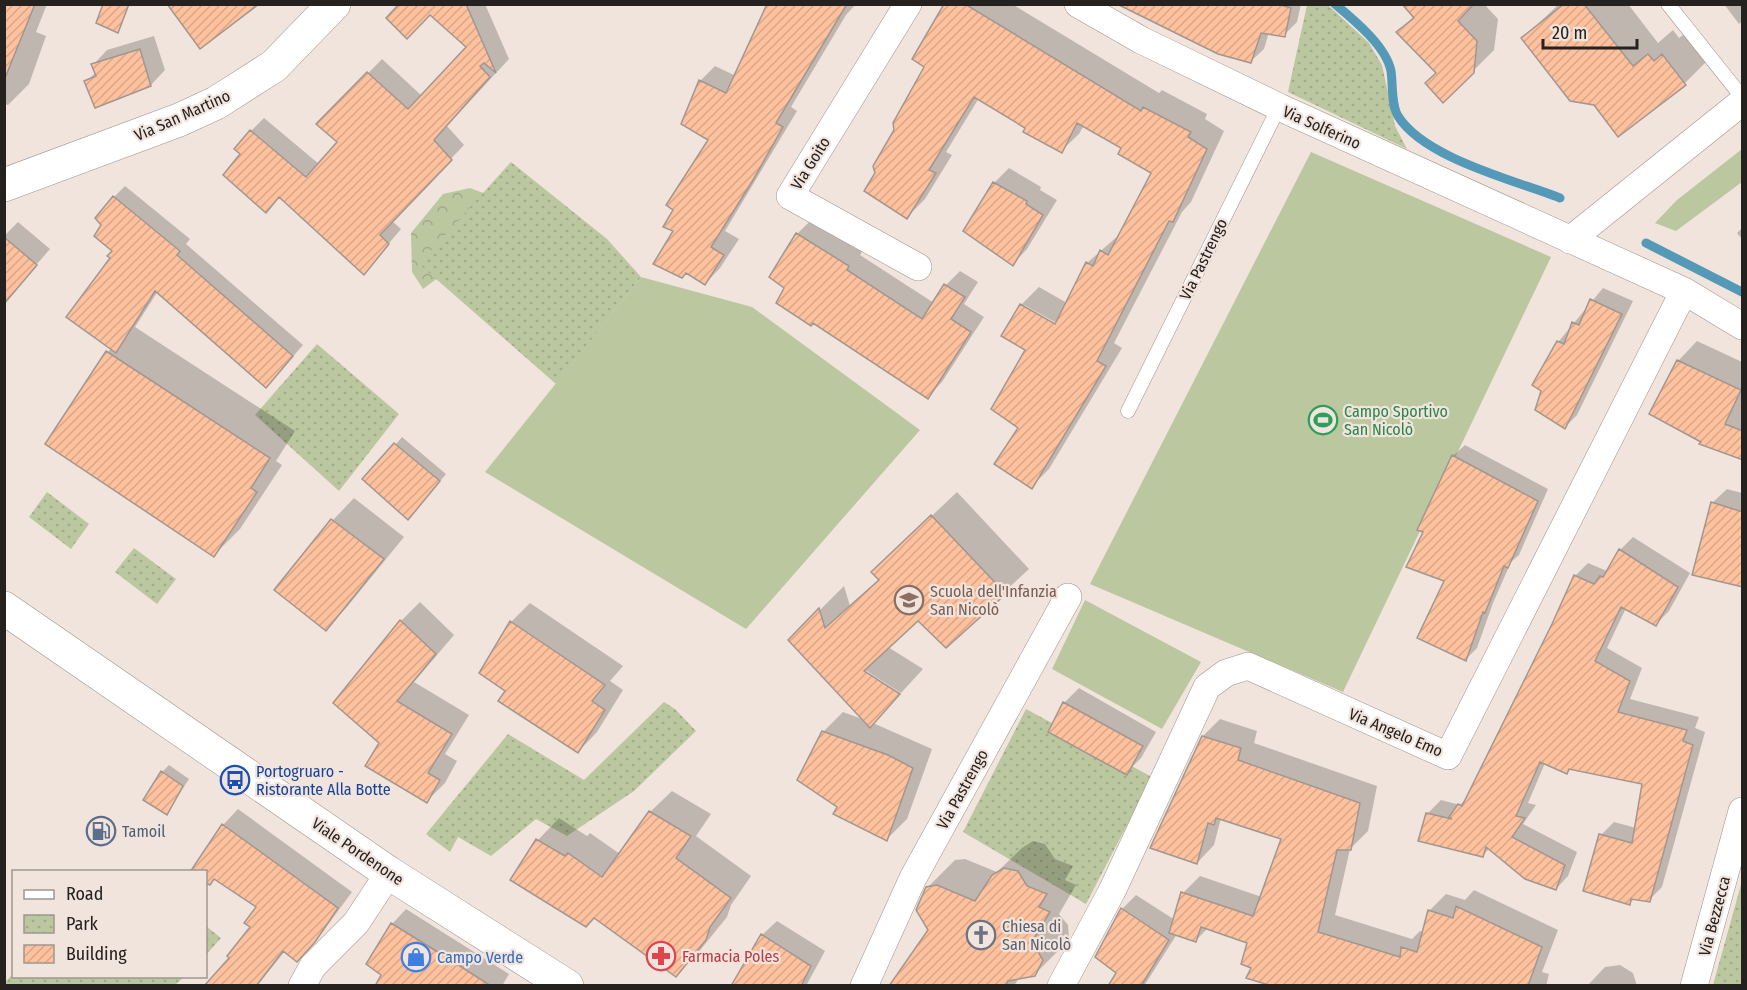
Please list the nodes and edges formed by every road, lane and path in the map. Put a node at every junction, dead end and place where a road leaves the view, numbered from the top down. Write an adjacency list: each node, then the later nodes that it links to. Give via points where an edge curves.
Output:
1 (334, 4): 7 (main road, Via San Martino, via 274,66 216,103)
2 (908, 4): 9 (street, Via Goito, via 789,196)
3 (1078, 4): 6 (street, Via Solferino, via 1141,40)
4 (1668, 4): 5 (lane)
5 (1743, 99): 8 (street)
6 (1279, 108): 8 (street, Via Solferino); 12 (lane, Via Pastrengo)
7 (4, 185)
8 (1570, 240): 10 (street, Via Solferino)
9 (918, 267)
10 (1684, 291): 11 (street, Via Solferino); 20 (street, Via Angelo Emo, via 1448,756 1248,666 1226,673 1207,687 1112,891)
11 (1743, 326)
12 (1128, 411)
13 (1068, 597): 19 (street, Via Pastrengo, via 913,878)
14 (4, 608): 16 (main road, Viale Pordenone)
15 (1743, 811): 21 (street, Via Bezzecca)
16 (389, 873): 17 (main road, Viale Pordenone); 18 (street, via 356,922 313,966)
17 (548, 981)
18 (302, 986)
19 (864, 986)
20 (1061, 986)
21 (1694, 986)

